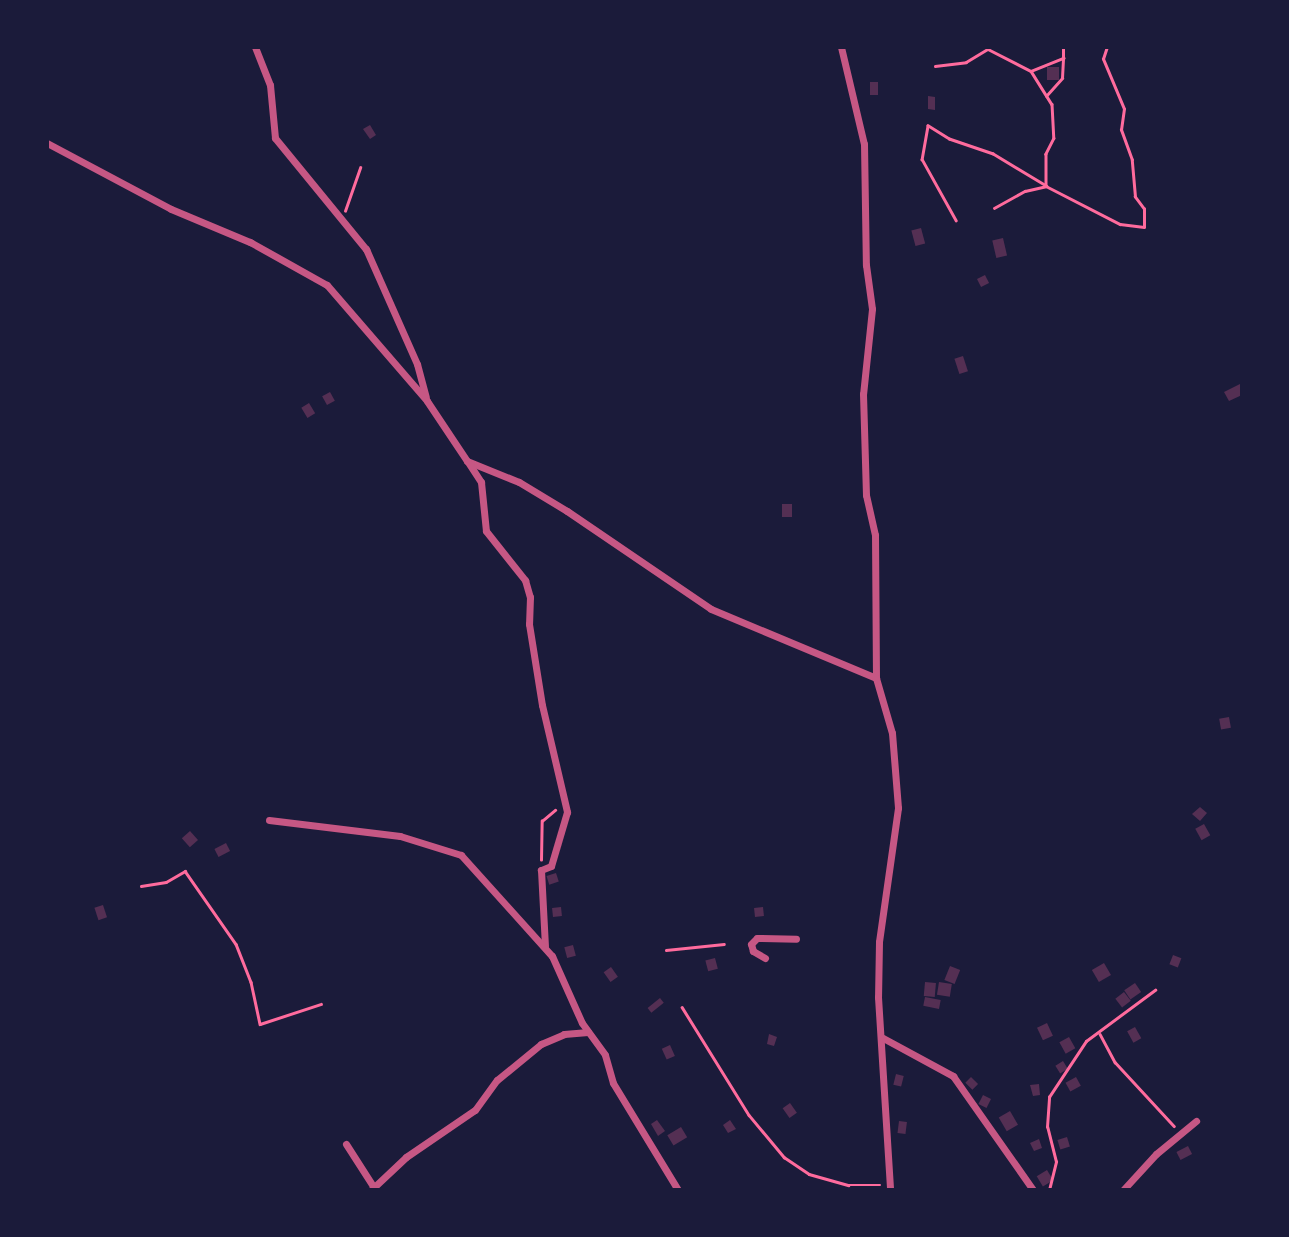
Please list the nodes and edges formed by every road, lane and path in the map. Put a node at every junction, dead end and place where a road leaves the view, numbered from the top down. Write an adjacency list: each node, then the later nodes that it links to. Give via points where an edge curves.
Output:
1 (255, 47): 13 (street, via 271,85 275,138)
2 (841, 47): 17 (street, via 864,144 866,265 872,309 864,407 866,495 875,536)
3 (1063, 47): 5 (path)
4 (1107, 47): 11 (path, via 1103,59 1124,109 1121,130 1132,160 1135,197 1144,209 1144,227 1120,224)
5 (1063, 58): 7 (path); 8 (path, via 1062,78)
6 (935, 66): 7 (path, via 966,62 988,50)
7 (1031, 71): 8 (path)
8 (1046, 96): 11 (path, via 1055,129 1046,154)
9 (47, 144): 15 (street, via 171,209 250,242 327,285)
10 (360, 168): 13 (path, via 349,206)
11 (1046, 187): 12 (path, via 1025,191); 14 (path, via 999,157 928,126 922,159)
12 (994, 208)
13 (340, 216): 15 (street, via 366,248 396,312)
14 (956, 220)
15 (427, 401): 16 (street)
16 (467, 461): 17 (street, via 519,482 567,511 711,609); 18 (street, via 481,482 486,531 525,580 530,597 529,624 542,705)
17 (876, 678): 34 (street, via 892,733 898,808 879,942)
18 (564, 805): 20 (street, via 567,811 551,866); 20 (path, via 541,821)
19 (269, 820): 24 (street, via 400,836 461,855 532,939)
20 (541, 870): 24 (street)
21 (141, 886): 28 (path, via 166,882 186,871 236,944 260,1024)
22 (796, 939): 26 (street, via 757,938 751,944 753,951)
23 (724, 944): 25 (path)
24 (545, 946): 30 (street)
25 (666, 950)
26 (765, 958)
27 (1156, 990): 33 (path)
28 (321, 1004)
29 (682, 1007): 38 (path, via 749,1115 784,1157 809,1174 848,1185)
30 (582, 1023): 31 (street); 32 (street)
31 (588, 1032): 32 (street); 40 (street, via 605,1055 613,1083)
32 (576, 1033): 39 (street, via 541,1044 497,1080 475,1110 422,1144)
33 (1099, 1033): 36 (path, via 1124,1073 1160,1116); 42 (path, via 1077,1050 1049,1097 1047,1127 1056,1162)
34 (883, 1038): 38 (street); 41 (street, via 953,1076)
35 (1196, 1121): 36 (street)
36 (1183, 1131): 43 (street)
37 (346, 1143): 39 (street)
38 (890, 1187)
39 (372, 1188)
40 (678, 1190)
41 (1032, 1190)
42 (1049, 1190)
43 (1124, 1190)

